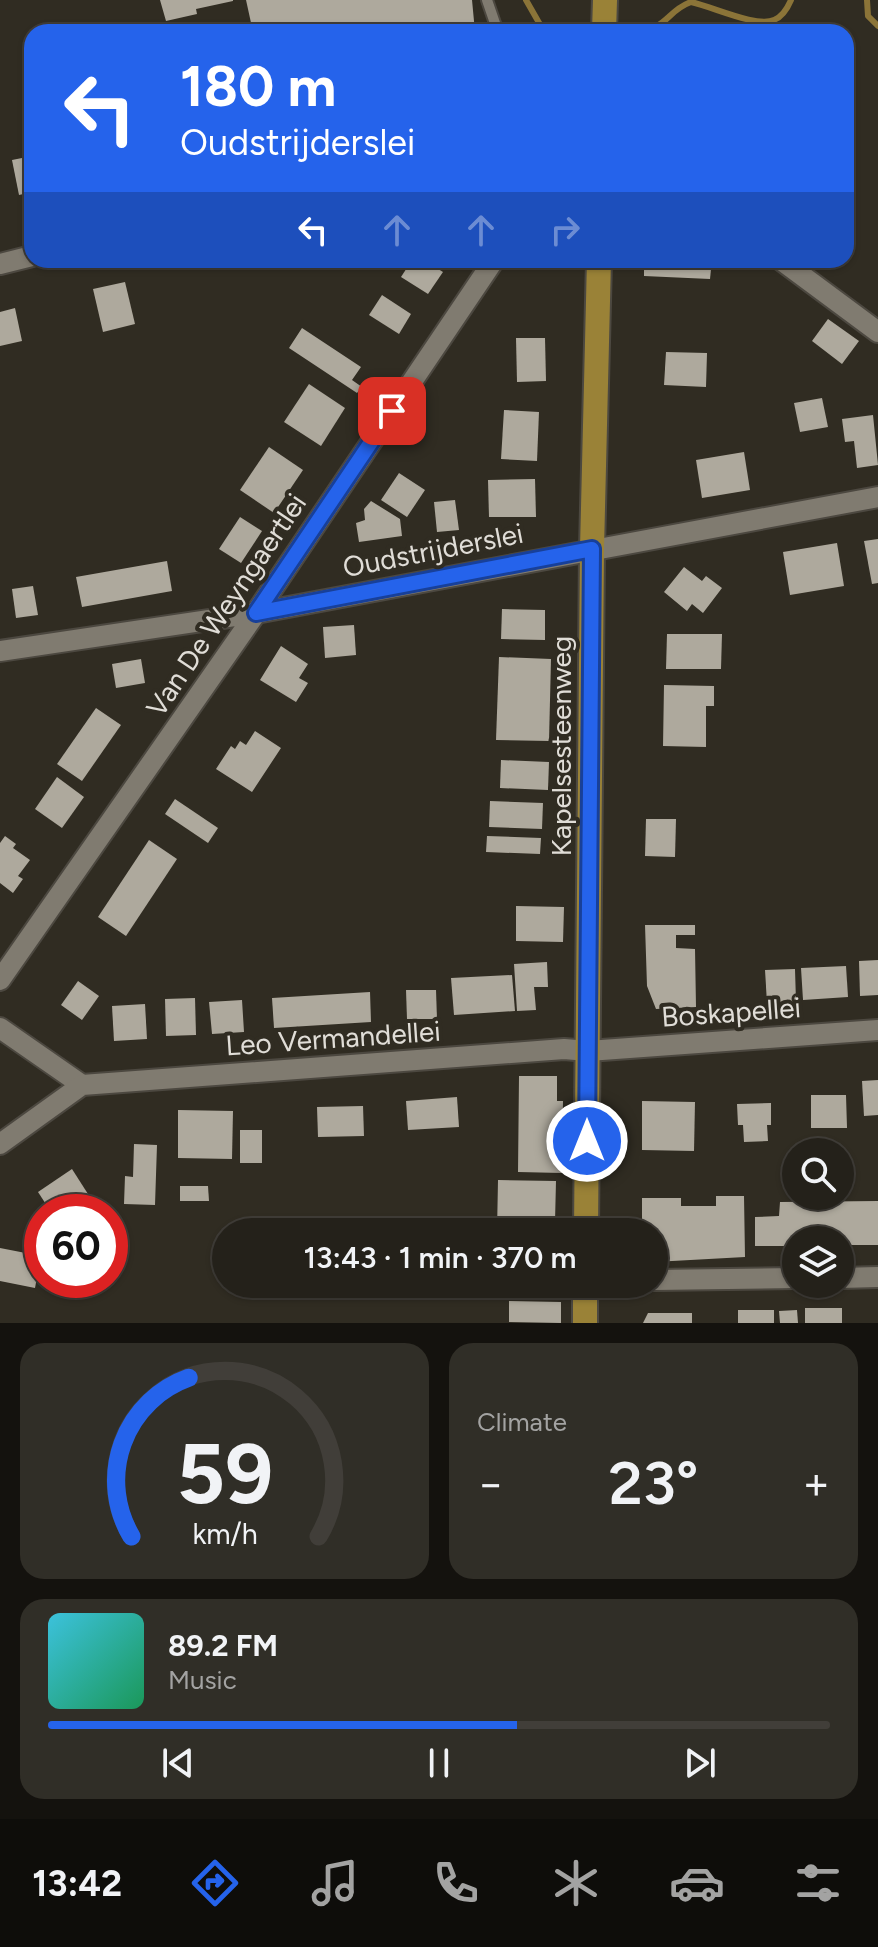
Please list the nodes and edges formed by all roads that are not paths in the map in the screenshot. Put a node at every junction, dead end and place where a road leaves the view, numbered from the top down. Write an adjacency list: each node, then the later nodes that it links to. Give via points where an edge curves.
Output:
1 (487, 0): 3 (lane)
2 (605, 0): 4 (main road)
3 (495, 24)
4 (604, 24)
5 (24, 258): 6 (street)
6 (0, 264)
7 (489, 268): 13 (street, Van De Weyngaertlei)
8 (599, 268): 12 (main road, Kapelsesteenweg)
9 (792, 268): 10 (street)
10 (878, 332)
11 (878, 497): 12 (street, Oudstrijderslei)
12 (592, 549): 13 (street, Oudstrijderslei); 18 (main road, Kapelsesteenweg)
13 (256, 613): 14 (street, Oudstrijderslei); 15 (street, Van De Weyngaertlei)
14 (0, 651)
15 (0, 980)
16 (0, 1028): 19 (street)
17 (878, 1030): 18 (street, Boskapellei)
18 (588, 1051): 19 (street, Leo Vermandellei); 21 (main road, Kapelsesteenweg)
19 (82, 1085): 20 (street)
20 (0, 1144)
21 (586, 1218)
22 (878, 1277): 24 (street)
23 (782, 1278): 25 (street)
24 (854, 1278)
25 (668, 1280)
26 (585, 1298): 27 (main road)
27 (585, 1323)

